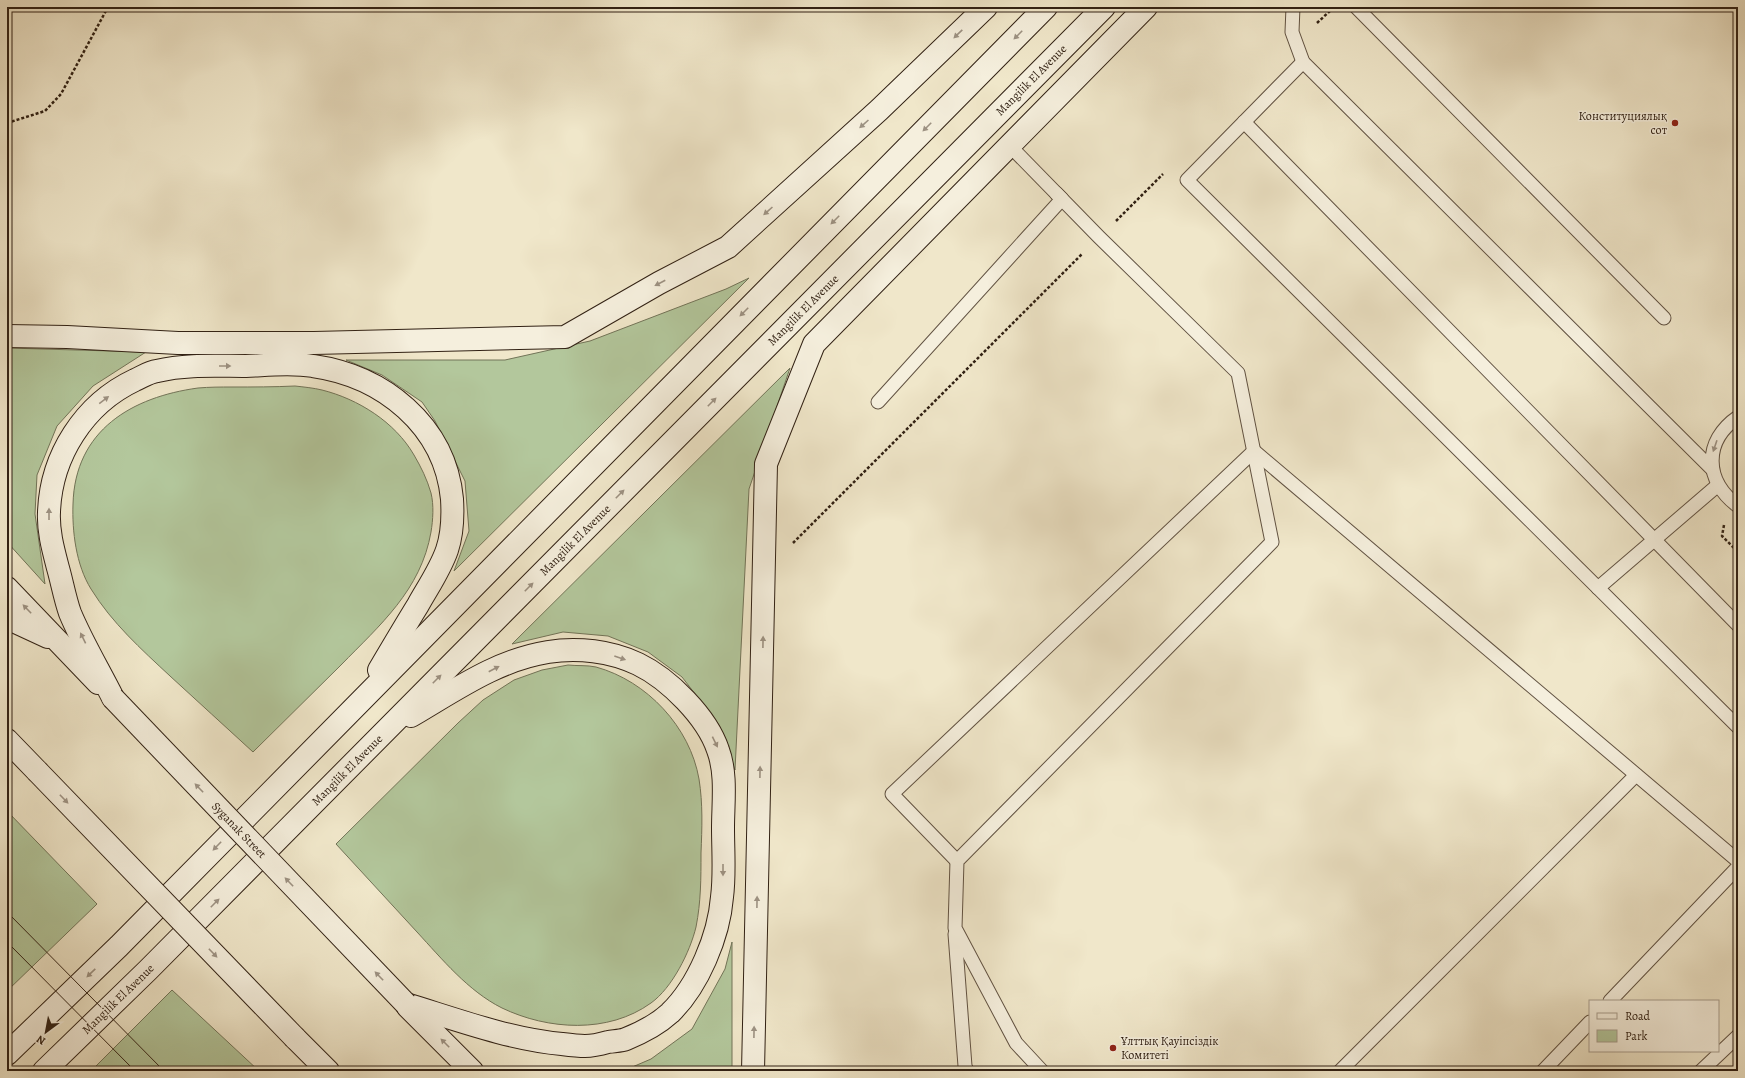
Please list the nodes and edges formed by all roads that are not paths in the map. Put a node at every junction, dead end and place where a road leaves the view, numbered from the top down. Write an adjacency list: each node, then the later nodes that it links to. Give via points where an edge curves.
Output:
1 (986, 7): 11 (main road, one-way to 11, via 879,110 728,247 565,337 314,343 178,343)
2 (1046, 7): 25 (main road, one-way to 25)
3 (1104, 7): 27 (main road, Mangilik El Avenue, one-way to 3)
4 (1146, 7): 9 (main road)
5 (1293, 7): 7 (lane, via 1292,32)
6 (1356, 7): 10 (lane)
7 (1303, 62): 8 (lane); 15 (lane)
8 (1244, 122): 18 (lane); 20 (lane, via 1187,180)
9 (1010, 146): 12 (lane, via 1062,199); 14 (lane, via 1238,373); 46 (main road, one-way to 9, via 766,464 814,344)
10 (1664, 318)
11 (7, 336)
12 (878, 402)
13 (1738, 416): 15 (lane, one-way to 15, via 1718,437 1712,453)
14 (1254, 451): 31 (lane); 32 (lane, via 1272,542); 32 (lane, via 892,794)
15 (1712, 469): 16 (lane)
16 (1718, 485): 17 (lane); 18 (lane)
17 (1738, 506)
18 (1654, 540): 20 (lane); 22 (lane)
19 (7, 588): 23 (main road, Syganak Street, one-way to 19)
20 (1598, 588): 26 (lane)
21 (7, 618): 23 (main road)
22 (1738, 625)
23 (60, 643): 24 (main road, Syganak Street)
24 (112, 698): 25 (main road, one-way to 25, via 70,612 51,543 49,513 52,480 63,451 78,427 98,405 123,386 153,371 181,366 310,365 356,377 383,391 412,413 432,436 445,466 452,499 452,528 448,549 436,575); 37 (main road, Syganak Street, one-way to 24, bridge)
25 (362, 699): 41 (main road, one-way to 41, via 119,946)
26 (1738, 727)
27 (387, 730): 37 (main road, one-way to 37, via 498,667 550,651 579,650 610,654 638,664 666,682 690,704 708,728 718,750 723,771 722,897 715,934 687,993 669,1014 652,1027 625,1040 585,1046 507,1035); 42 (main road, Mangilik El Avenue, one-way to 27)
28 (7, 740): 30 (main road)
29 (7, 755): 30 (main road)
30 (37, 771): 40 (main road, one-way to 40, bridge)
31 (1636, 775): 33 (lane); 49 (lane)
32 (957, 861): 35 (lane)
33 (1738, 861)
34 (1738, 867): 36 (lane)
35 (955, 928): 47 (lane); 48 (lane, via 1016,1043)
36 (1611, 1000)
37 (406, 1004): 45 (main road, Syganak Street, one-way to 37)
38 (1589, 1023): 50 (lane)
39 (1738, 1036): 51 (lane)
40 (295, 1038): 43 (main road); 44 (main road)
41 (7, 1054)
42 (44, 1071)
43 (310, 1071)
44 (328, 1071)
45 (472, 1071)
46 (753, 1071)
47 (967, 1071)
48 (1042, 1071)
49 (1340, 1071)
50 (1543, 1071)
51 (1701, 1071)

